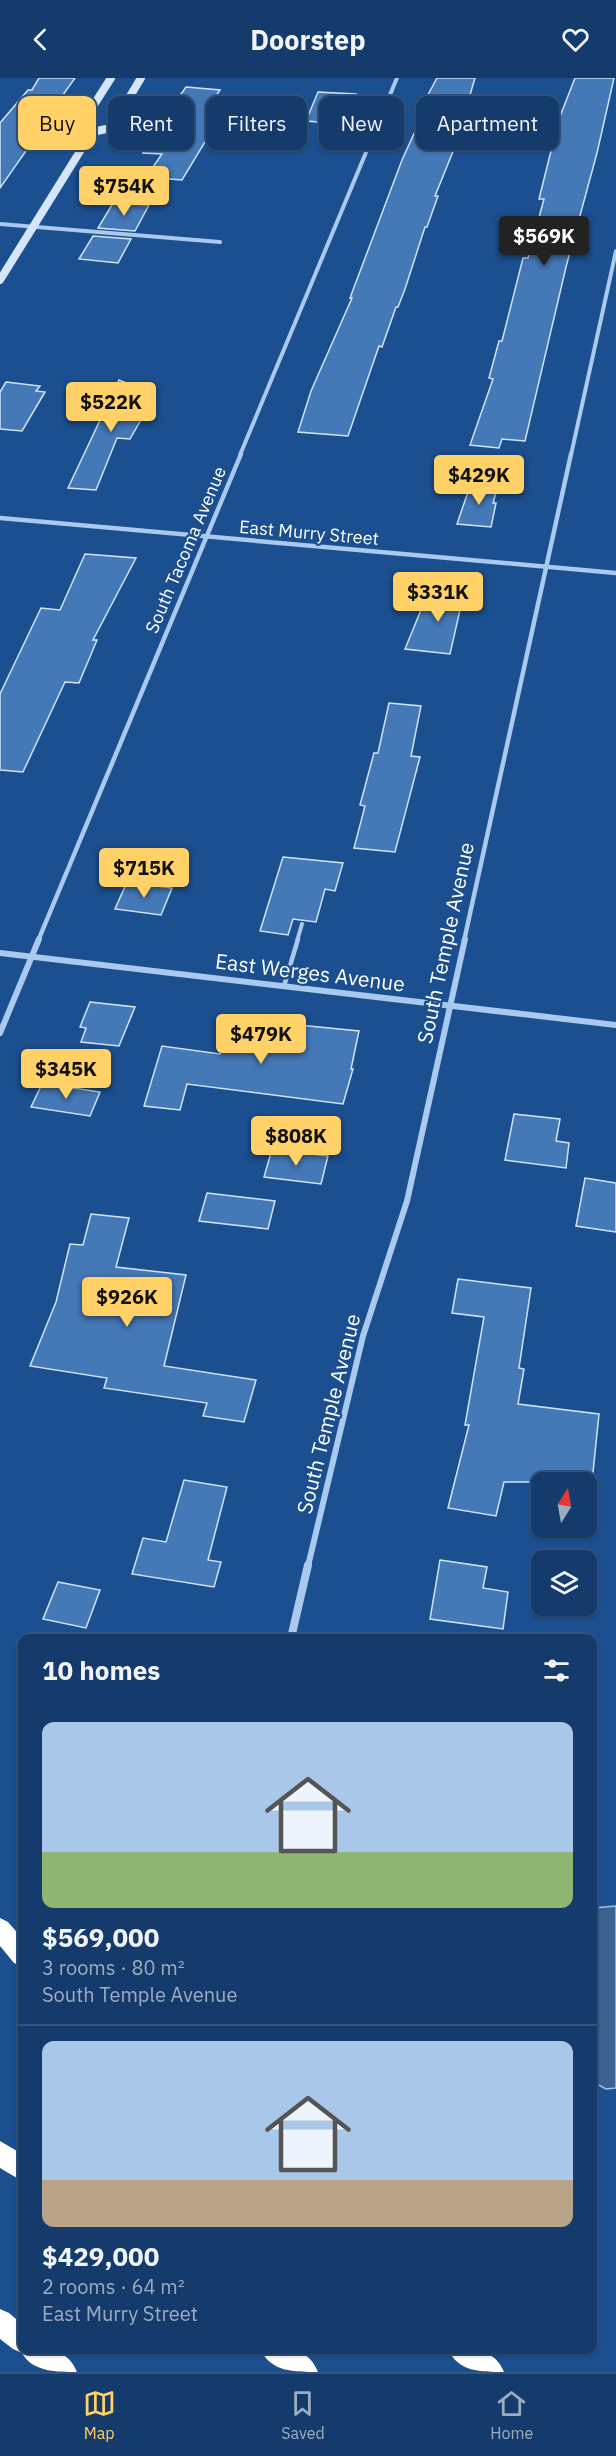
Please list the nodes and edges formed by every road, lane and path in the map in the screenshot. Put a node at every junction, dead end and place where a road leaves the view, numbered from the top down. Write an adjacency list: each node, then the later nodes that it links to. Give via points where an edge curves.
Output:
1 (111, 78): 4 (main road)
2 (141, 78): 5 (main road, via 111,128)
3 (397, 78): 13 (street, South Tacoma Avenue)
4 (96, 102)
5 (96, 131)
6 (81, 150): 8 (main road)
7 (0, 224): 8 (street)
8 (33, 226): 9 (street); 11 (main road)
9 (220, 242)
10 (616, 251): 14 (street, South Temple Avenue)
11 (0, 280)
12 (0, 518): 13 (street, East Murry Street)
13 (206, 538): 14 (street, East Murry Street); 18 (street, South Tacoma Avenue)
14 (546, 567): 15 (street, East Murry Street); 20 (street, South Temple Avenue)
15 (616, 573)
16 (302, 924): 19 (lane)
17 (0, 953): 18 (street, East Werges Avenue)
18 (32, 957): 19 (street, East Werges Avenue); 22 (street, South Tacoma Avenue)
19 (285, 986): 20 (street, East Werges Avenue)
20 (450, 1006): 21 (street, East Werges Avenue); 23 (street, South Temple Avenue, via 407,1201 363,1336)
21 (616, 1025)
22 (0, 1033)
23 (292, 1634)
24 (0, 1929): 25 (highway)
25 (18, 1950)
26 (0, 2153): 27 (highway)
27 (18, 2166)
28 (0, 2322): 29 (highway)
29 (18, 2337)
30 (41, 2354): 33 (highway)
31 (280, 2354): 34 (highway)
32 (468, 2354): 35 (highway)
33 (64, 2372)
34 (305, 2372)
35 (491, 2372)

